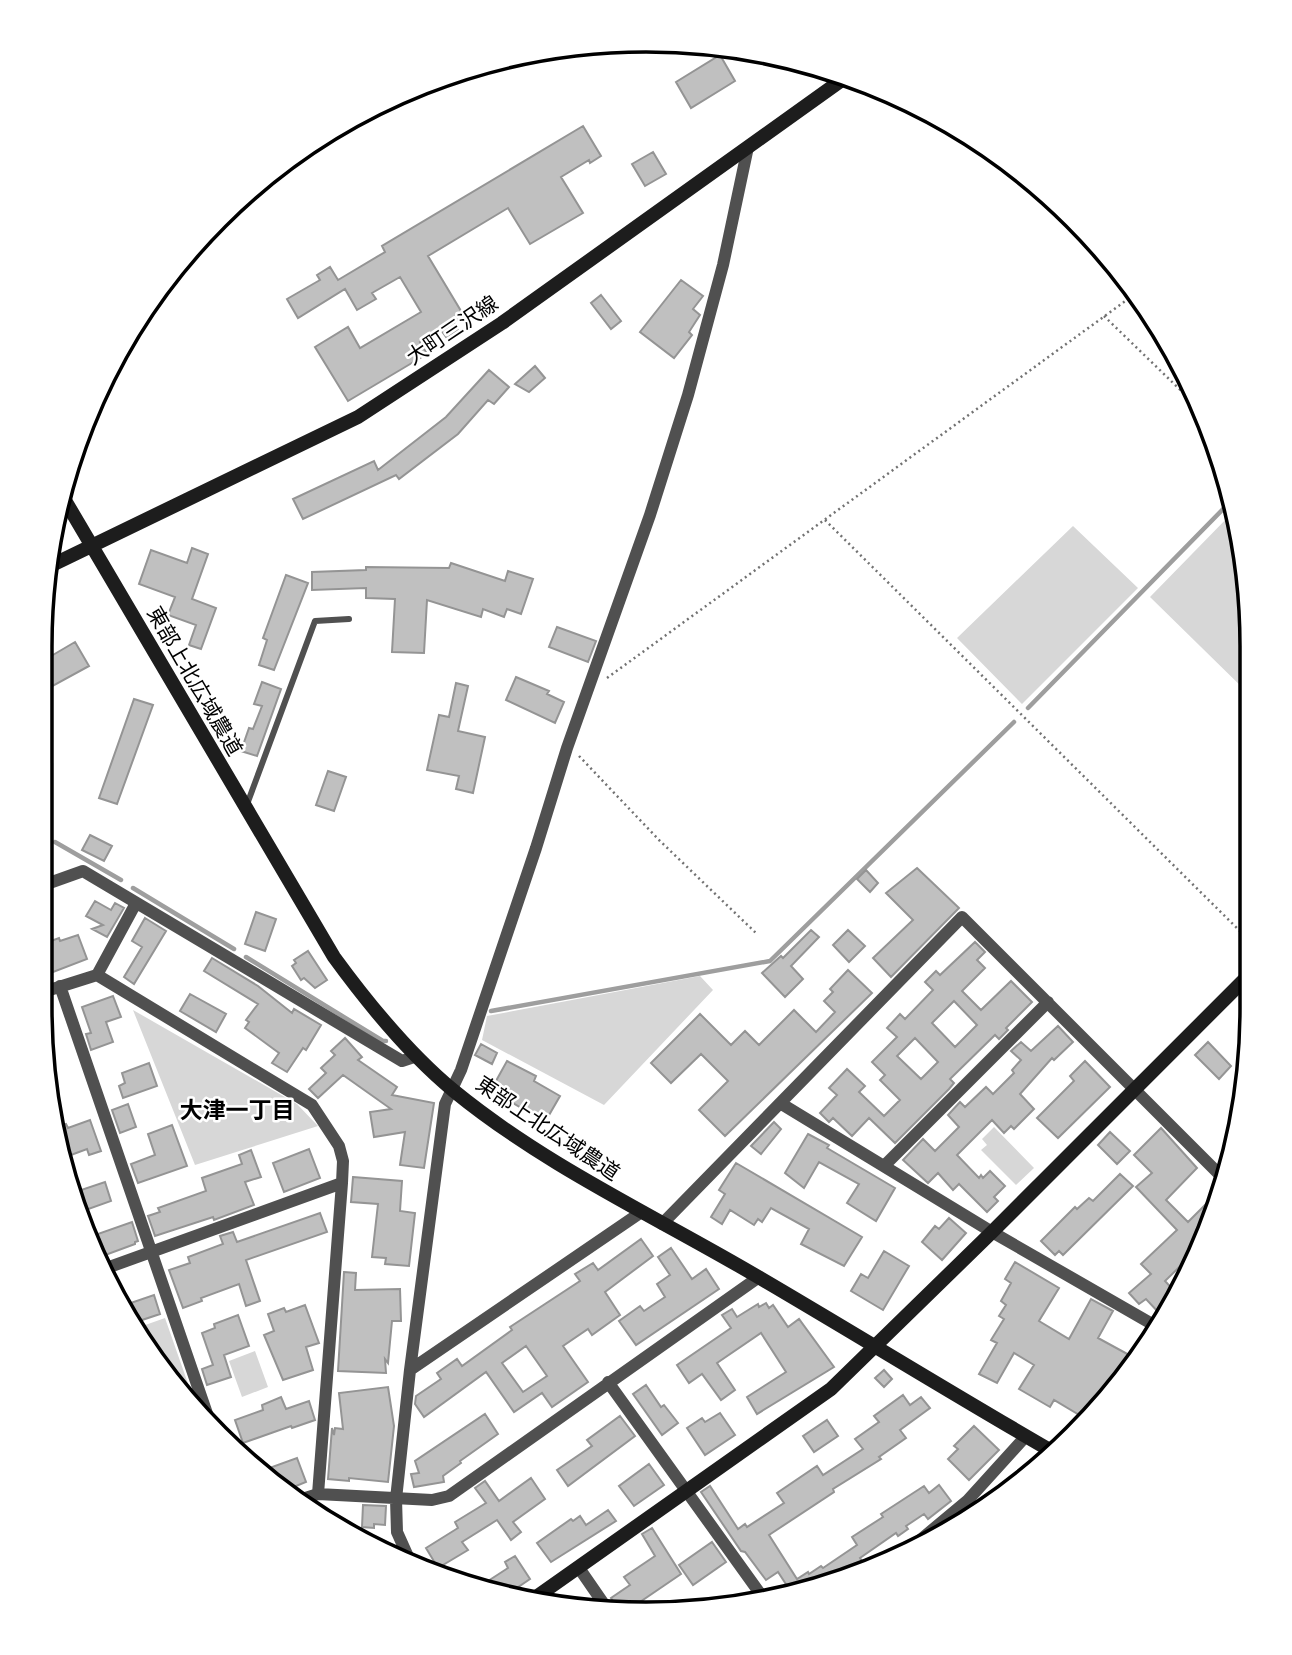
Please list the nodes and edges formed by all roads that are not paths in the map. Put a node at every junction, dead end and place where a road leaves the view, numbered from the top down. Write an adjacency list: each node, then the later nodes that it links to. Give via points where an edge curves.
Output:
1 (836, 84): 2 (street, 大町三沢線)
2 (748, 147): 4 (street, 大町三沢線, via 502,323 358,417); 16 (street, via 688,395)
3 (69, 507): 4 (street, 東部上北広域農道)
4 (92, 545): 5 (street, 大町三沢線); 7 (street, 東部上北広域農道)
5 (59, 561)
6 (349, 620): 7 (lane, via 316,621)
7 (246, 808): 15 (street, 東部上北広域農道, via 334,957)
8 (52, 882): 9 (street, via 83,871)
9 (136, 903): 10 (street); 15 (street, via 402,1061)
10 (97, 975): 12 (street); 21 (street, via 312,1105 339,1146)
11 (1240, 984): 17 (street)
12 (60, 986): 13 (street); 25 (street)
13 (52, 989)
14 (1048, 1002): 17 (street); 18 (street, via 962,918); 19 (street)
15 (417, 1056): 16 (street, 東部上北広域農道)
16 (452, 1089): 22 (street, 東部上北広域農道, via 496,1123); 30 (street, via 445,1104)
17 (1135, 1089): 20 (street); 24 (street)
18 (780, 1103): 19 (street); 23 (street)
19 (884, 1166): 24 (street)
20 (1216, 1171)
21 (342, 1183): 25 (street); 36 (street)
22 (640, 1213): 23 (street, 東部上北広域農道); 30 (street)
23 (662, 1224): 27 (street, 東部上北広域農道)
24 (992, 1232): 28 (street); 29 (street)
25 (152, 1251): 26 (street); 32 (street)
26 (112, 1266)
27 (759, 1277): 29 (street, 東部上北広域農道); 31 (street)
28 (1149, 1323)
29 (875, 1347): 33 (street, 東部上北広域農道); 35 (street, via 831,1389)
30 (410, 1370): 38 (street)
31 (608, 1382): 35 (street); 38 (street, via 449,1496)
32 (204, 1404)
33 (1026, 1436): 34 (street, 東部上北広域農道); 39 (street, via 968,1500)
34 (1045, 1447)
35 (687, 1491): 41 (street); 42 (street)
36 (318, 1494): 37 (street); 38 (street)
37 (309, 1497)
38 (397, 1499): 40 (street, via 397,1532)
39 (936, 1526)
40 (405, 1551)
41 (579, 1568): 43 (street); 44 (street)
42 (759, 1592)
43 (542, 1593)
44 (601, 1600)

